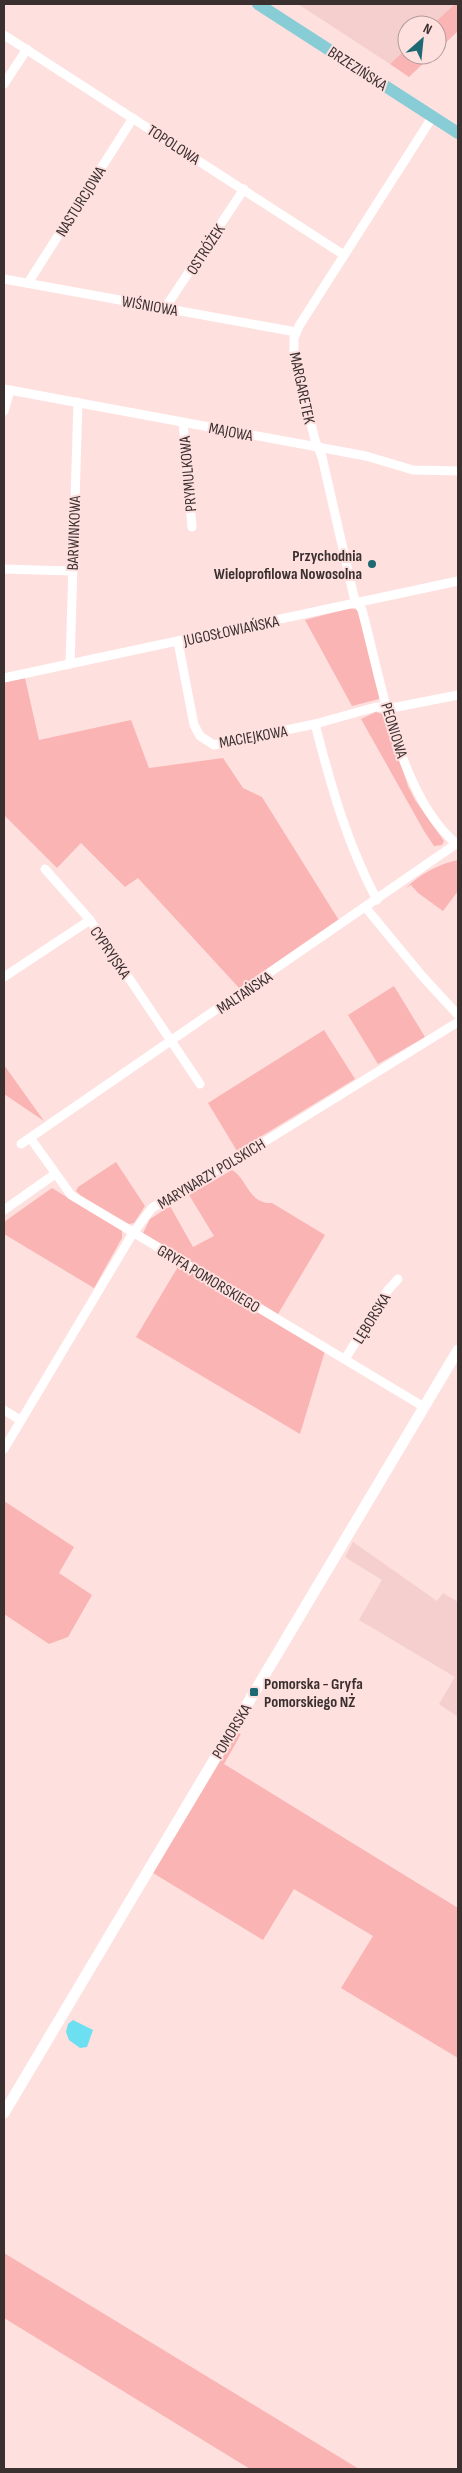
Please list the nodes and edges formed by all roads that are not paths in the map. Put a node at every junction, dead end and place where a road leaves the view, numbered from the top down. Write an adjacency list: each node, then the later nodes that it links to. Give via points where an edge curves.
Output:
1 (258, 4): 5 (main road, BRZEZIŃSKA)
2 (4, 35): 3 (street, TOPOLOWA)
3 (26, 49): 4 (street); 6 (street, TOPOLOWA)
4 (4, 84)
5 (433, 116): 7 (main road, BRZEZIŃSKA); 9 (street, MARGARETEK)
6 (133, 118): 8 (street, TOPOLOWA); 11 (street, NASTURCJOWA)
7 (458, 133)
8 (244, 189): 9 (street, TOPOLOWA); 12 (street, OSTRÓŻEK)
9 (344, 255): 13 (street, MARGARETEK)
10 (4, 279): 11 (street, WIŚNIOWA)
11 (28, 283): 12 (street, WIŚNIOWA)
12 (165, 308): 13 (street, WIŚNIOWA)
13 (296, 332): 18 (street, MARGARETEK, via 294,353)
14 (7, 389): 15 (street, MAJOWA); 16 (street)
15 (78, 402): 17 (street, MAJOWA); 22 (street, BARWINKOWA)
16 (4, 411)
17 (183, 422): 18 (street, MAJOWA); 20 (street, PRYMULKOWA)
18 (318, 447): 19 (street, MAJOWA, via 377,458 413,470); 24 (street, MARGARETEK)
19 (458, 471)
20 (192, 527)
21 (4, 569): 22 (street)
22 (71, 571): 26 (street, BARWINKOWA)
23 (458, 582): 24 (street, JUGOSŁOWIAŃSKA)
24 (358, 603): 25 (street, JUGOSŁOWIAŃSKA); 29 (street, PEONIOWA)
25 (178, 642): 26 (street, JUGOSŁOWIAŃSKA); 30 (street, MACIEJKOWA, via 194,725 206,741 214,745)
26 (70, 664): 27 (street, JUGOSŁOWIAŃSKA)
27 (4, 678)
28 (458, 695): 29 (street, MACIEJKOWA)
29 (388, 707): 30 (street, MACIEJKOWA, via 376,707); 31 (street, PEONIOWA, via 418,795 435,821)
30 (316, 724): 33 (street, via 339,812)
31 (457, 844): 33 (street, MALTAŃSKA)
32 (44, 869): 35 (street, CYPRYJSKA)
33 (377, 900): 34 (street, MALTAŃSKA)
34 (366, 908): 37 (street); 39 (street, MALTAŃSKA)
35 (90, 920): 36 (street); 39 (street, CYPRYJSKA)
36 (4, 978)
37 (458, 1015)
38 (458, 1022): 45 (street, MARYNARZY POLSKICH, via 152,1208)
39 (171, 1042): 40 (street, CYPRYJSKA); 41 (street, MALTAŃSKA)
40 (200, 1084)
41 (31, 1138): 42 (street, MALTAŃSKA); 43 (street)
42 (21, 1144)
43 (55, 1174): 44 (street); 45 (street, GRYFA POMORSKIEGO, via 71,1195)
44 (4, 1210)
45 (133, 1233): 48 (street, GRYFA POMORSKIEGO); 51 (street, MARYNARZY POLSKICH)
46 (398, 1279): 48 (street, LĘBORSKA)
47 (458, 1350): 49 (street, POMORSKA)
48 (345, 1359): 49 (street, GRYFA POMORSKIEGO)
49 (424, 1407): 53 (street, POMORSKA)
50 (4, 1410): 51 (street)
51 (20, 1420): 52 (street, MARYNARZY POLSKICH)
52 (4, 1449)
53 (4, 2112)

